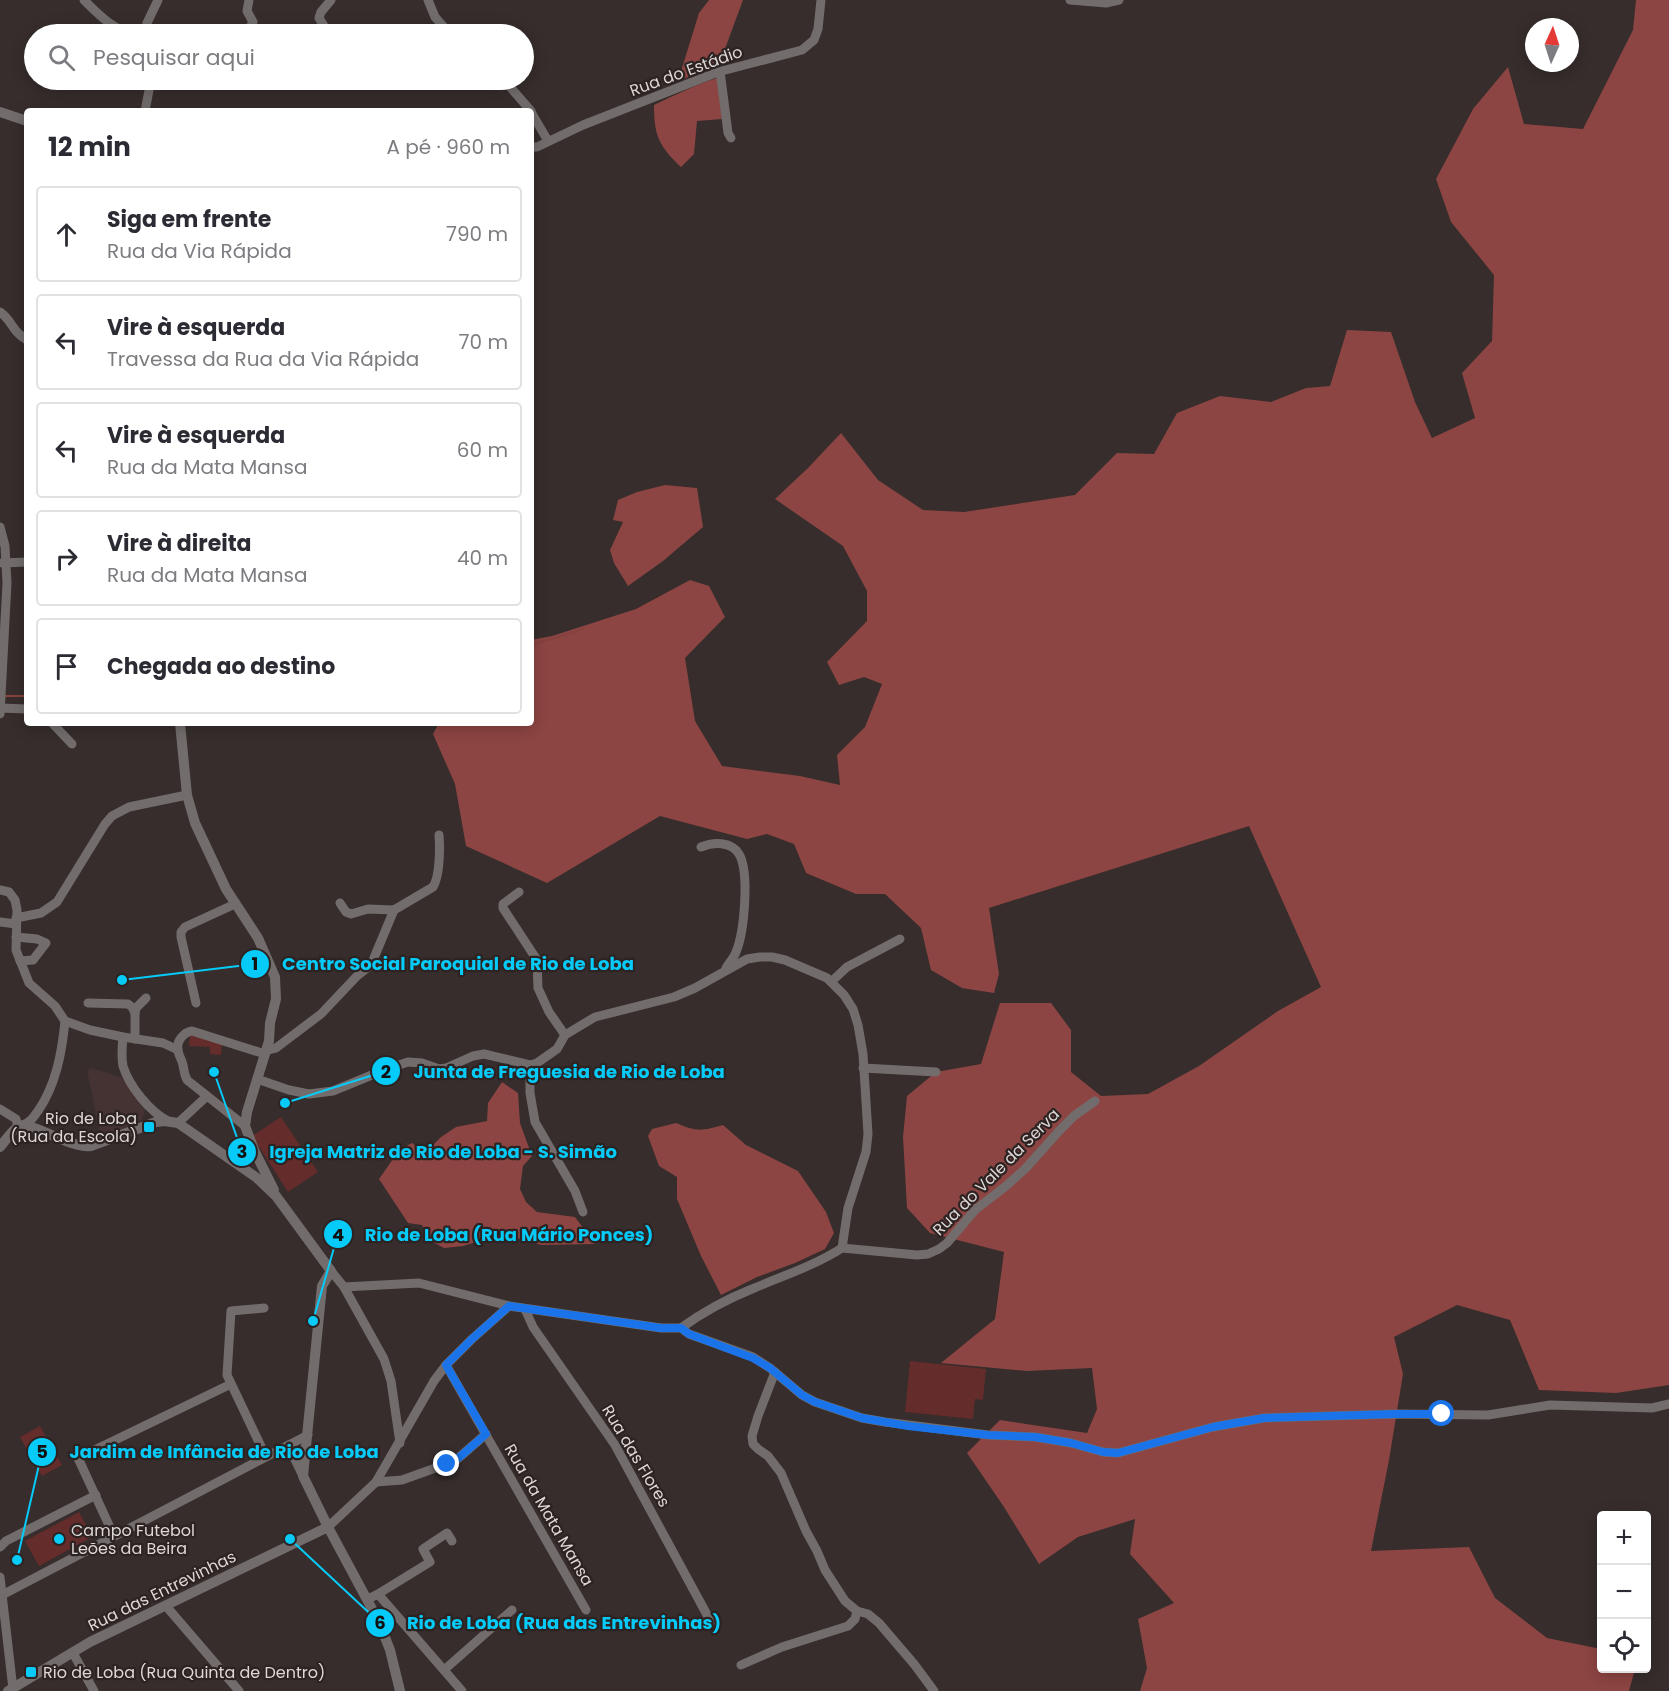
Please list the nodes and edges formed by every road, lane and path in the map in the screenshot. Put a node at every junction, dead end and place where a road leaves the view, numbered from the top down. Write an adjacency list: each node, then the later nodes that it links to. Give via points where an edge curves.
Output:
1 (84, 0): 9 (street)
2 (158, 0): 10 (street)
3 (249, 0): 11 (street, via 247,11)
4 (331, 0): 12 (street, via 321,12)
5 (428, 0): 13 (street)
6 (820, 0): 14 (street, Rua do Estádio, via 818,29 814,40 802,50)
7 (1070, 0): 8 (street)
8 (1119, 0)
9 (109, 24)
10 (147, 24)
11 (252, 24)
12 (323, 24)
13 (441, 24)
14 (720, 71): 22 (street); 23 (street, Rua do Estádio)
15 (149, 90): 17 (street)
16 (513, 90): 18 (street)
17 (146, 108)
18 (528, 108)
19 (0, 112): 21 (street)
20 (534, 116): 23 (street)
21 (24, 121)
22 (730, 138)
23 (548, 141): 24 (street, Rua do Estádio)
24 (534, 146)
25 (0, 312): 26 (street)
26 (24, 338)
27 (0, 527): 29 (street, via 5,546)
28 (24, 562): 29 (street)
29 (3, 563): 30 (street, via 7,583)
30 (0, 708): 31 (street); 32 (street)
31 (24, 709)
32 (0, 714)
33 (55, 726): 35 (street)
34 (180, 726): 36 (street)
35 (72, 744)
36 (187, 795): 42 (street, via 195,823); 44 (street, via 129,807 112,816 57,902 41,913)
37 (439, 835): 43 (street, via 436,882)
38 (701, 848): 49 (street, via 714,843 731,846 742,864 745,892 741,932 736,953)
39 (0, 890): 44 (street, via 9,892 15,900)
40 (519, 892): 56 (street, via 503,908 537,960 538,988)
41 (340, 903): 43 (street, via 351,914 368,909)
42 (235, 904): 53 (street, via 185,927 182,932); 60 (street, via 258,938 275,977 276,999)
43 (394, 910): 60 (street, via 371,965 321,1014)
44 (16, 921): 45 (street); 46 (street)
45 (0, 922)
46 (16, 937): 48 (street); 48 (street, via 46,943 33,960)
47 (900, 939): 50 (street, via 848,967)
48 (20, 962): 55 (street, via 29,984 55,1006)
49 (725, 970): 50 (street, via 747,959 772,957); 56 (street, via 674,997 595,1017)
50 (831, 981): 62 (street, via 853,1009)
51 (146, 998): 54 (street)
52 (88, 1003): 54 (street, via 128,1004)
53 (196, 1003)
54 (135, 1013): 58 (street)
55 (65, 1021): 57 (street); 69 (street, via 51,1087 30,1122)
56 (565, 1035): 61 (street, via 557,1049)
57 (123, 1037): 58 (street); 68 (street, via 124,1069 147,1107)
58 (135, 1039): 59 (street, via 163,1043)
59 (178, 1050): 60 (street, via 183,1035 192,1031); 65 (street, via 187,1080)
60 (266, 1052): 64 (street)
61 (530, 1065): 64 (street, via 484,1054 439,1069 408,1062 333,1090 309,1094); 73 (street, via 535,1122)
62 (863, 1068): 63 (street); 74 (street, via 866,1152 848,1208)
63 (936, 1072)
64 (258, 1079): 70 (street)
65 (206, 1097): 68 (street); 70 (street)
66 (1095, 1101): 74 (street, Rua do Vale da Serva, via 1074,1116 1025,1169 975,1210 939,1249 917,1255)
67 (0, 1110): 69 (street)
68 (173, 1122): 69 (street, via 148,1124 84,1147); 72 (street)
69 (22, 1125): 71 (street)
70 (244, 1126): 72 (street)
71 (0, 1147)
72 (260, 1174): 75 (street)
73 (583, 1212)
74 (842, 1248): 80 (street, via 749,1290)
75 (332, 1271): 76 (street); 86 (street, via 322,1286)
76 (344, 1287): 77 (street, via 419,1283); 87 (street, via 384,1359)
77 (509, 1306): 79 (street); 81 (street)
78 (264, 1308): 83 (street, via 231,1311 227,1375)
79 (525, 1309): 80 (street); 104 (street, Rua das Flores, via 533,1327 615,1445)
80 (681, 1328): 82 (street, via 753,1358)
81 (446, 1365): 85 (street, Rua da Mata Mansa); 87 (street)
82 (775, 1372): 84 (street, via 815,1402 862,1418 988,1435 1035,1437 1118,1453 1213,1427 1264,1418 1488,1415 1550,1405 1653,1408); 103 (street, via 758,1416 753,1444 781,1473 825,1569 845,1601)
83 (231, 1384): 89 (street); 92 (street, via 78,1458)
84 (1669, 1404)
85 (486, 1434): 91 (street, Rua da Mata Mansa, via 455,1461 402,1480); 102 (street, Rua da Mata Mansa)
86 (308, 1435): 88 (street); 90 (street)
87 (400, 1443): 91 (street)
88 (288, 1445): 89 (street); 90 (street)
89 (266, 1457): 94 (street)
90 (303, 1476): 93 (street)
91 (376, 1482): 93 (street)
92 (96, 1495): 94 (street); 96 (street)
93 (328, 1527): 99 (street); 100 (street, Rua das Entrevinhas)
94 (114, 1536): 98 (street)
95 (452, 1541): 99 (street, via 447,1533 423,1549 430,1562)
96 (0, 1547)
97 (0, 1577): 98 (street)
98 (2, 1595): 108 (street)
99 (373, 1597): 107 (street); 111 (street)
100 (166, 1606): 105 (street, Rua das Entrevinhas); 110 (street)
101 (512, 1610): 107 (street)
102 (586, 1610)
103 (857, 1611): 106 (street, via 848,1626); 113 (street, via 879,1623)
104 (712, 1624)
105 (73, 1653): 108 (street, Rua das Entrevinhas); 109 (street)
106 (741, 1665)
107 (444, 1670): 112 (street)
108 (11, 1690)
109 (94, 1691)
110 (239, 1691)
111 (400, 1691)
112 (462, 1691)
113 (934, 1691)

